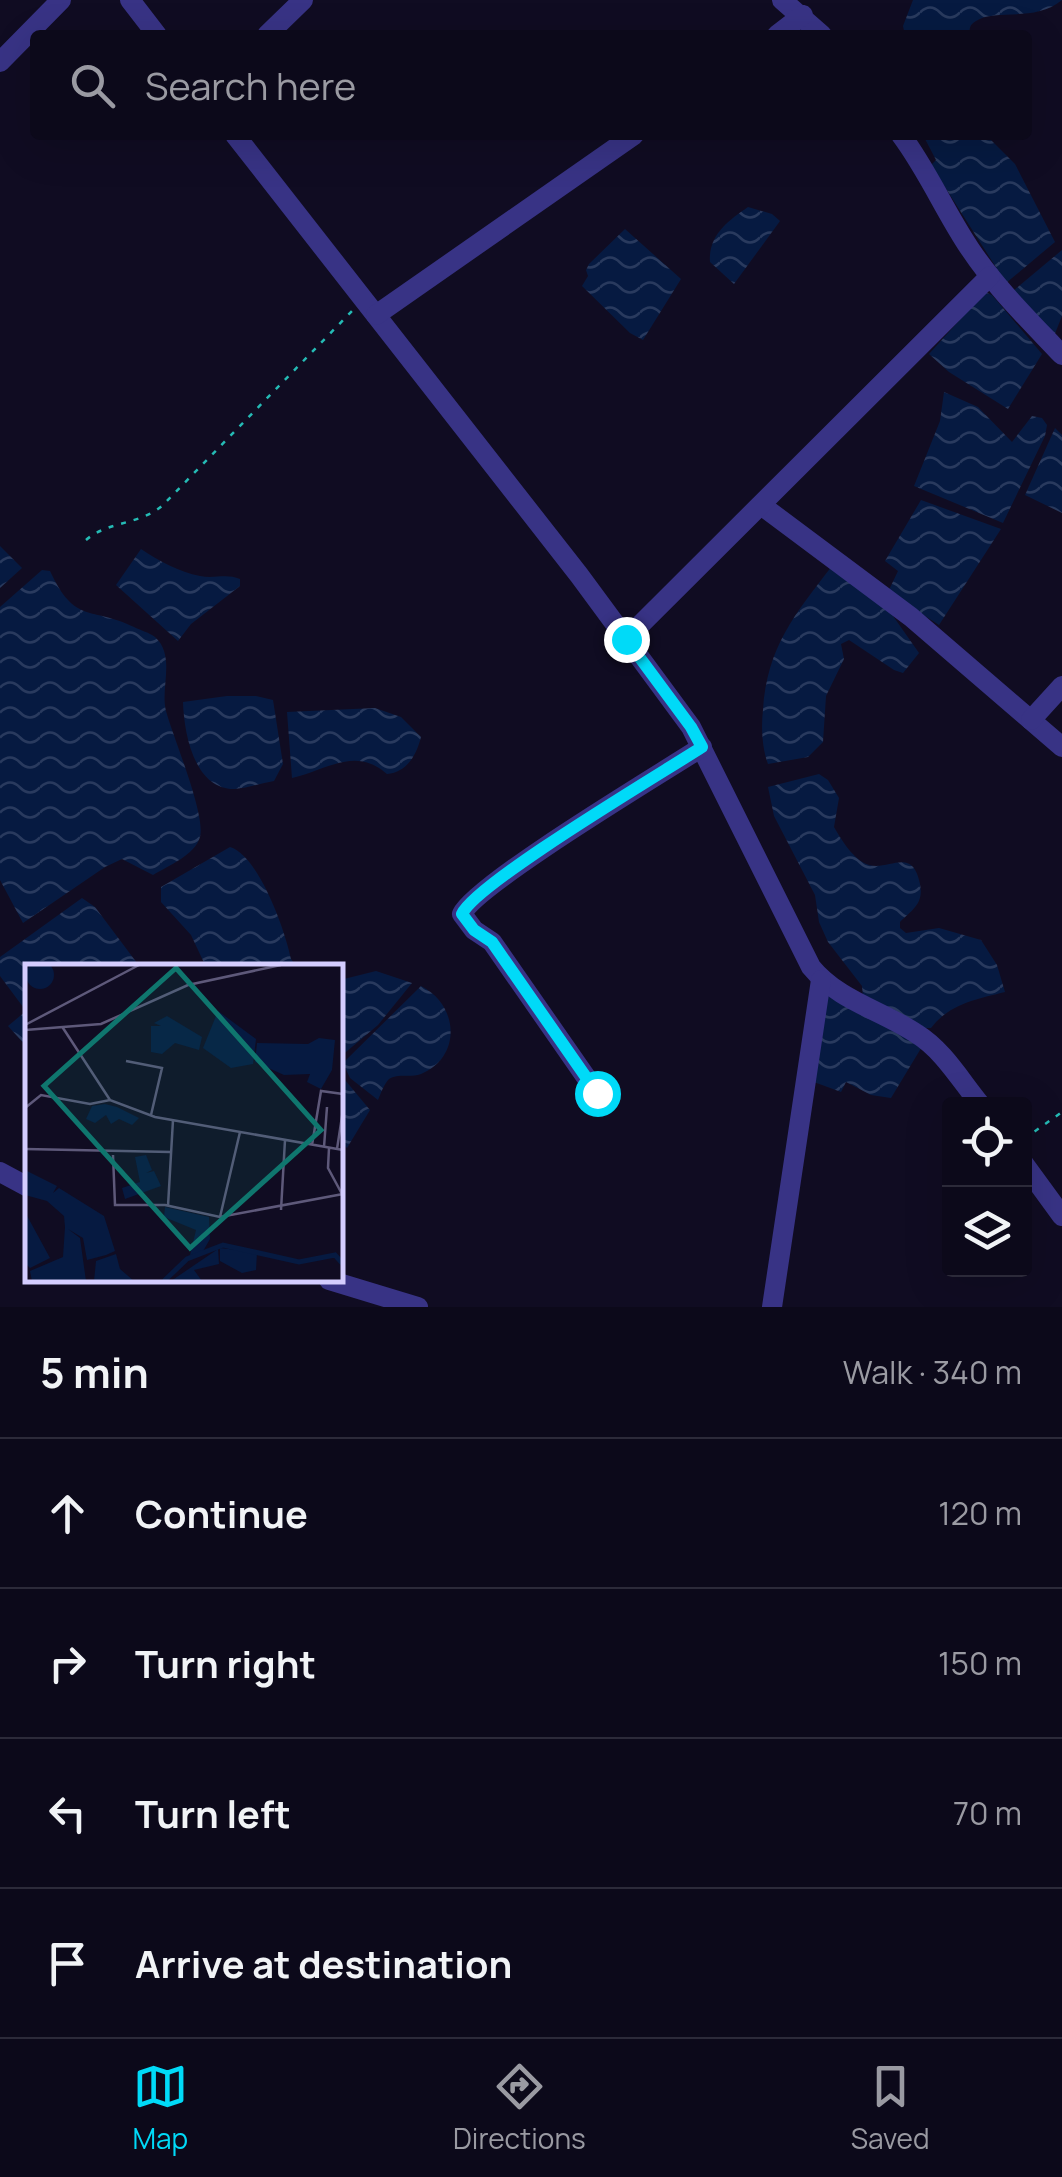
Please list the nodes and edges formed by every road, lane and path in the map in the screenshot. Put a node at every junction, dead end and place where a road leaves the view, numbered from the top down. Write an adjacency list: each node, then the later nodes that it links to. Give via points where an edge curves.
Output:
1 (61, 0): 6 (street)
2 (130, 0): 7 (street)
3 (302, 0): 8 (street)
4 (782, 0): 5 (street)
5 (803, 15): 9 (street); 10 (street)
6 (31, 30)
7 (153, 30)
8 (273, 30)
9 (784, 30)
10 (817, 30)
11 (30, 32): 12 (street)
12 (0, 62)
13 (240, 140): 17 (street)
14 (626, 140): 17 (street)
15 (905, 140): 16 (street)
16 (990, 276): 18 (street); 19 (street)
17 (370, 307): 20 (path, via 162,506); 21 (street)
18 (1062, 355)
19 (761, 505): 21 (street); 23 (street, via 911,616)
20 (86, 540)
21 (626, 639): 24 (street)
22 (1062, 686): 23 (street)
23 (1032, 720): 25 (street)
24 (702, 747): 26 (street); 27 (street, via 529,860 462,914 492,942)
25 (1062, 747)
26 (821, 980): 28 (street, via 919,1034); 37 (street)
27 (597, 1093)
28 (974, 1097)
29 (1062, 1112): 30 (path)
30 (1032, 1133)
31 (0, 1172): 33 (street)
32 (1032, 1175): 34 (street)
33 (25, 1186)
34 (1062, 1216)
35 (336, 1282): 36 (street)
36 (418, 1307)
37 (772, 1307)

